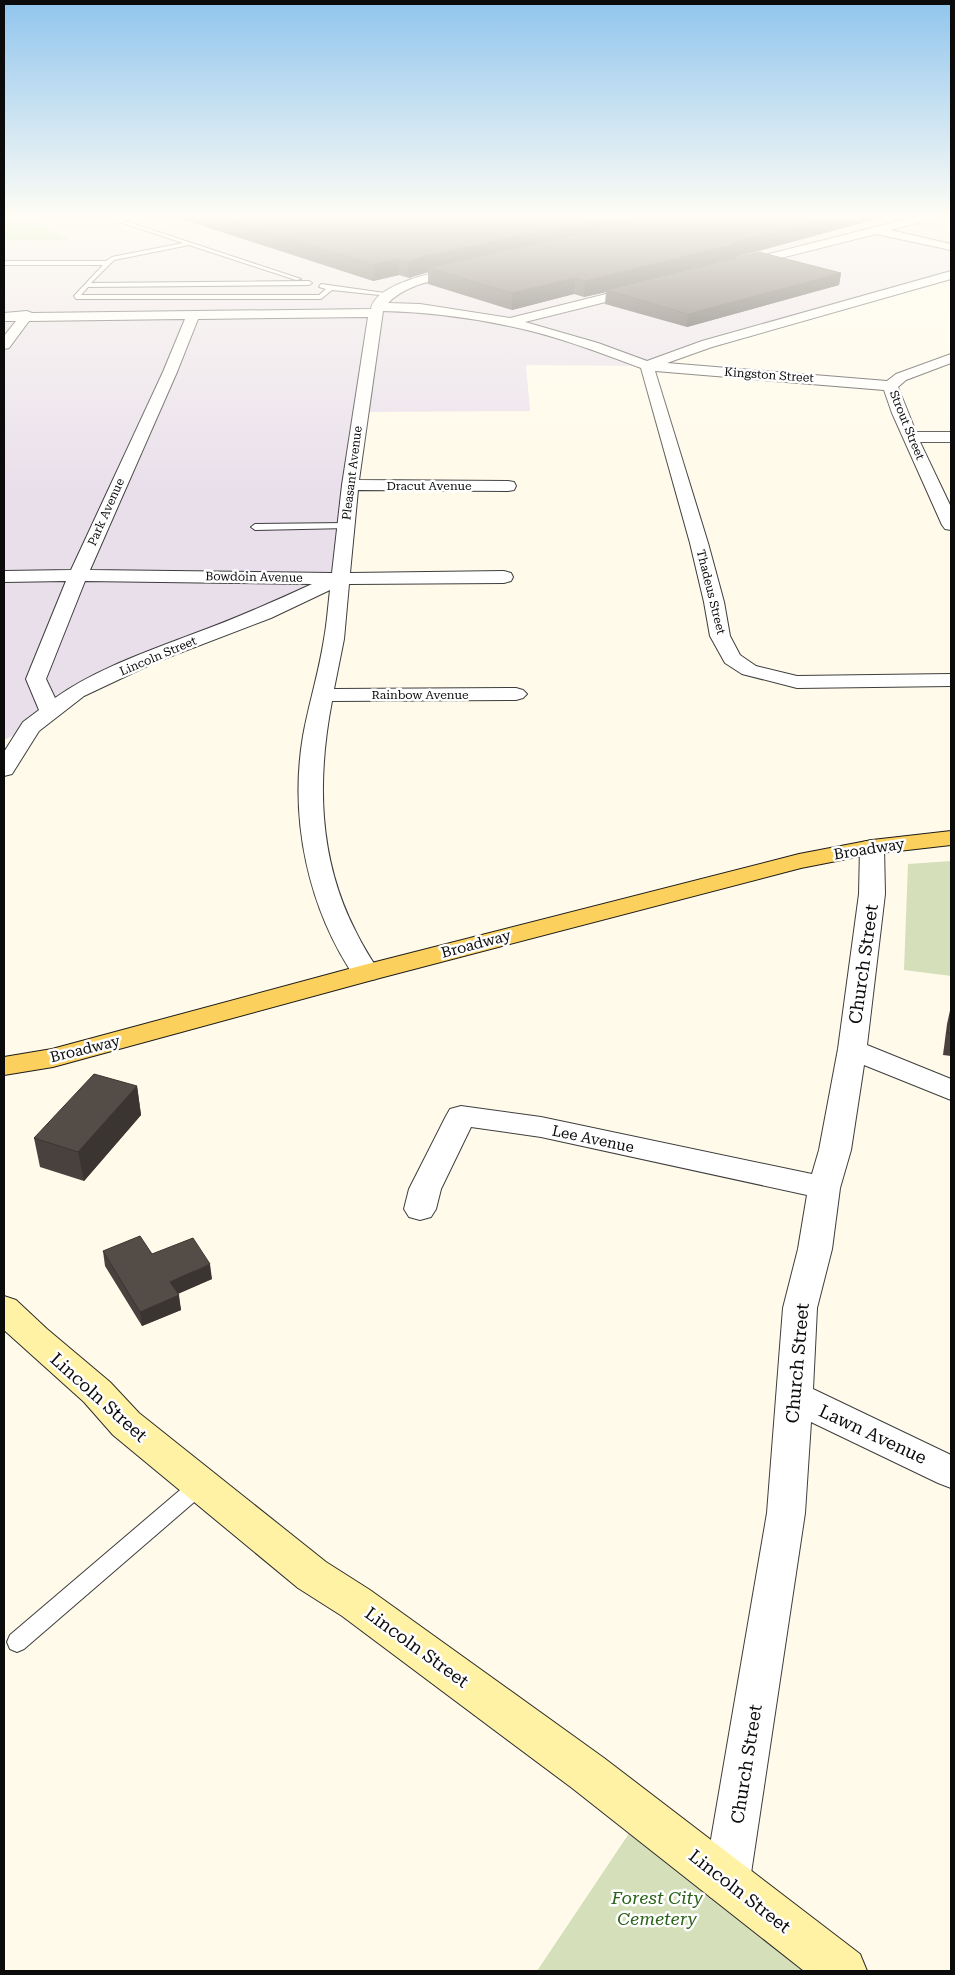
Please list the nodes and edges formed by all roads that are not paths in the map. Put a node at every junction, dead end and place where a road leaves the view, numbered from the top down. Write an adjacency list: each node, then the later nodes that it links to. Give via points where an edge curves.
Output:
1 (197, 307): 7 (lane)
2 (378, 307): 5 (street)
3 (570, 307): 9 (street)
4 (837, 307): 12 (street, via 707,344)
5 (376, 310): 7 (street); 9 (street, via 420,308); 16 (street, Pleasant Avenue)
6 (27, 315): 7 (street); 8 (street); 10 (street)
7 (193, 315): 22 (street, Park Avenue)
8 (4, 317)
9 (511, 322): 12 (street)
10 (4, 346)
11 (951, 358): 13 (street, Strout Street, via 901,377)
12 (647, 366): 13 (street, Kingston Street); 25 (street, Thadeus Street, via 699,543 720,636 732,659 749,670 797,682)
13 (890, 386): 14 (street, Strout Street)
14 (911, 437): 15 (street); 18 (street, Strout Street)
15 (951, 437)
16 (350, 485): 17 (street, Dracut Avenue); 19 (street, Pleasant Avenue)
17 (508, 486)
18 (951, 525)
19 (346, 526): 20 (lane); 24 (street, Pleasant Avenue)
20 (255, 527)
21 (4, 576): 22 (street, Bowdoin Avenue)
22 (77, 576): 24 (street, Bowdoin Avenue); 28 (street, Park Avenue, via 36,679)
23 (504, 577): 24 (street, Bowdoin Avenue)
24 (339, 579): 27 (street, Pleasant Avenue, via 334,639); 28 (street, Lincoln Street, via 264,614 149,658 77,692)
25 (951, 680)
26 (516, 694): 27 (street, Rainbow Avenue)
27 (324, 695): 32 (street, Pleasant Avenue, via 314,737 310,798 312,832 326,888 341,929)
28 (50, 711): 29 (street, Lincoln Street, via 31,727)
29 (4, 769)
30 (951, 838): 31 (main road, Broadway)
31 (872, 847): 32 (main road, Broadway, via 790,864); 33 (street, Church Street, via 872,894)
32 (366, 973): 34 (main road, Broadway, via 53,1058)
33 (852, 1049): 35 (street); 36 (street, Church Street, via 835,1150)
34 (4, 1066)
35 (951, 1090)
36 (824, 1188): 37 (street, Lee Avenue, via 541,1128 461,1116 425,1189); 39 (street, Church Street, via 815,1249 800,1308)
37 (420, 1209)
38 (4, 1308): 41 (main road, Lincoln Street, via 97,1392 126,1424)
39 (794, 1397): 40 (street, Lawn Avenue); 43 (street, Church Street, via 786,1513)
40 (951, 1472)
41 (201, 1485): 42 (lane); 43 (main road, Lincoln Street, via 312,1575 356,1602)
42 (17, 1642)
43 (727, 1880): 44 (main road, Lincoln Street)
44 (843, 1971)

